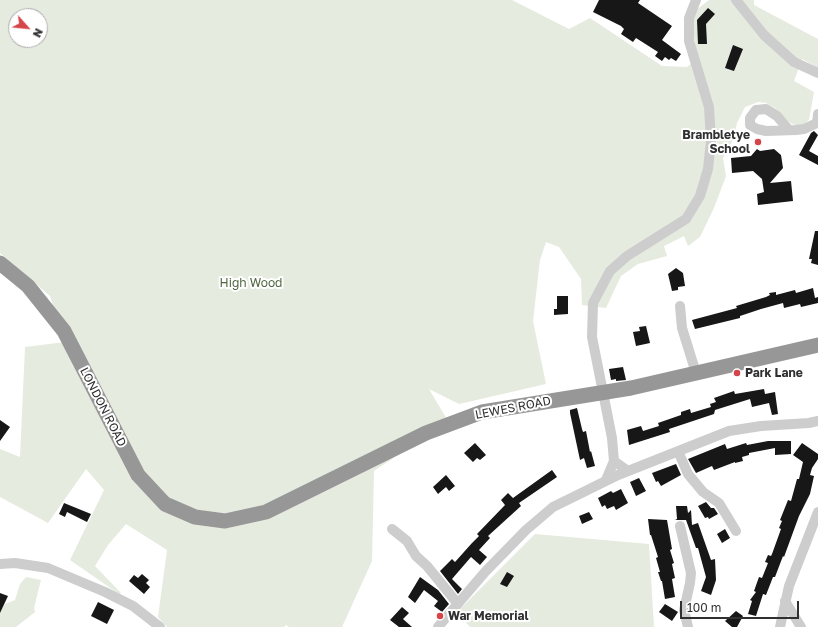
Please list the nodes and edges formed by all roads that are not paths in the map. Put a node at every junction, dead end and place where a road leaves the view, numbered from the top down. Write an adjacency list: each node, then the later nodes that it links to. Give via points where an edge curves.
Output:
1 (696, 0): 10 (street, via 689,18 689,41 709,108 708,169 700,196 686,219 627,256 610,271 593,303 592,337)
2 (736, 0): 3 (street, via 764,35 794,62)
3 (818, 73)
4 (818, 114): 5 (street, via 816,122 809,127)
5 (789, 130)
6 (0, 263): 17 (highway, LONDON ROAD, via 28,286 64,332 138,475 165,504 195,517)
7 (680, 306): 9 (street, via 682,328)
8 (818, 344): 9 (highway, LEWES ROAD)
9 (696, 373): 10 (highway, LEWES ROAD)
10 (604, 393): 13 (street); 17 (highway, LEWES ROAD, via 482,412 426,433 266,512)
11 (818, 421): 12 (street, via 729,431)
12 (678, 451): 14 (street); 20 (street, via 688,474 702,492 719,503)
13 (614, 461): 14 (street); 15 (street)
14 (628, 471): 15 (street)
15 (606, 480): 23 (street, via 553,507 526,530)
16 (818, 512): 22 (street, via 797,562)
17 (225, 521)
18 (680, 526): 26 (street, via 691,572 684,610)
19 (392, 529): 23 (street, via 407,542)
20 (736, 531)
21 (0, 564): 24 (street, via 15,563 48,568 133,606)
22 (785, 601): 27 (street); 28 (street)
23 (458, 604): 25 (street)
24 (160, 627)
25 (438, 627)
26 (688, 627)
27 (780, 627)
28 (801, 627)

